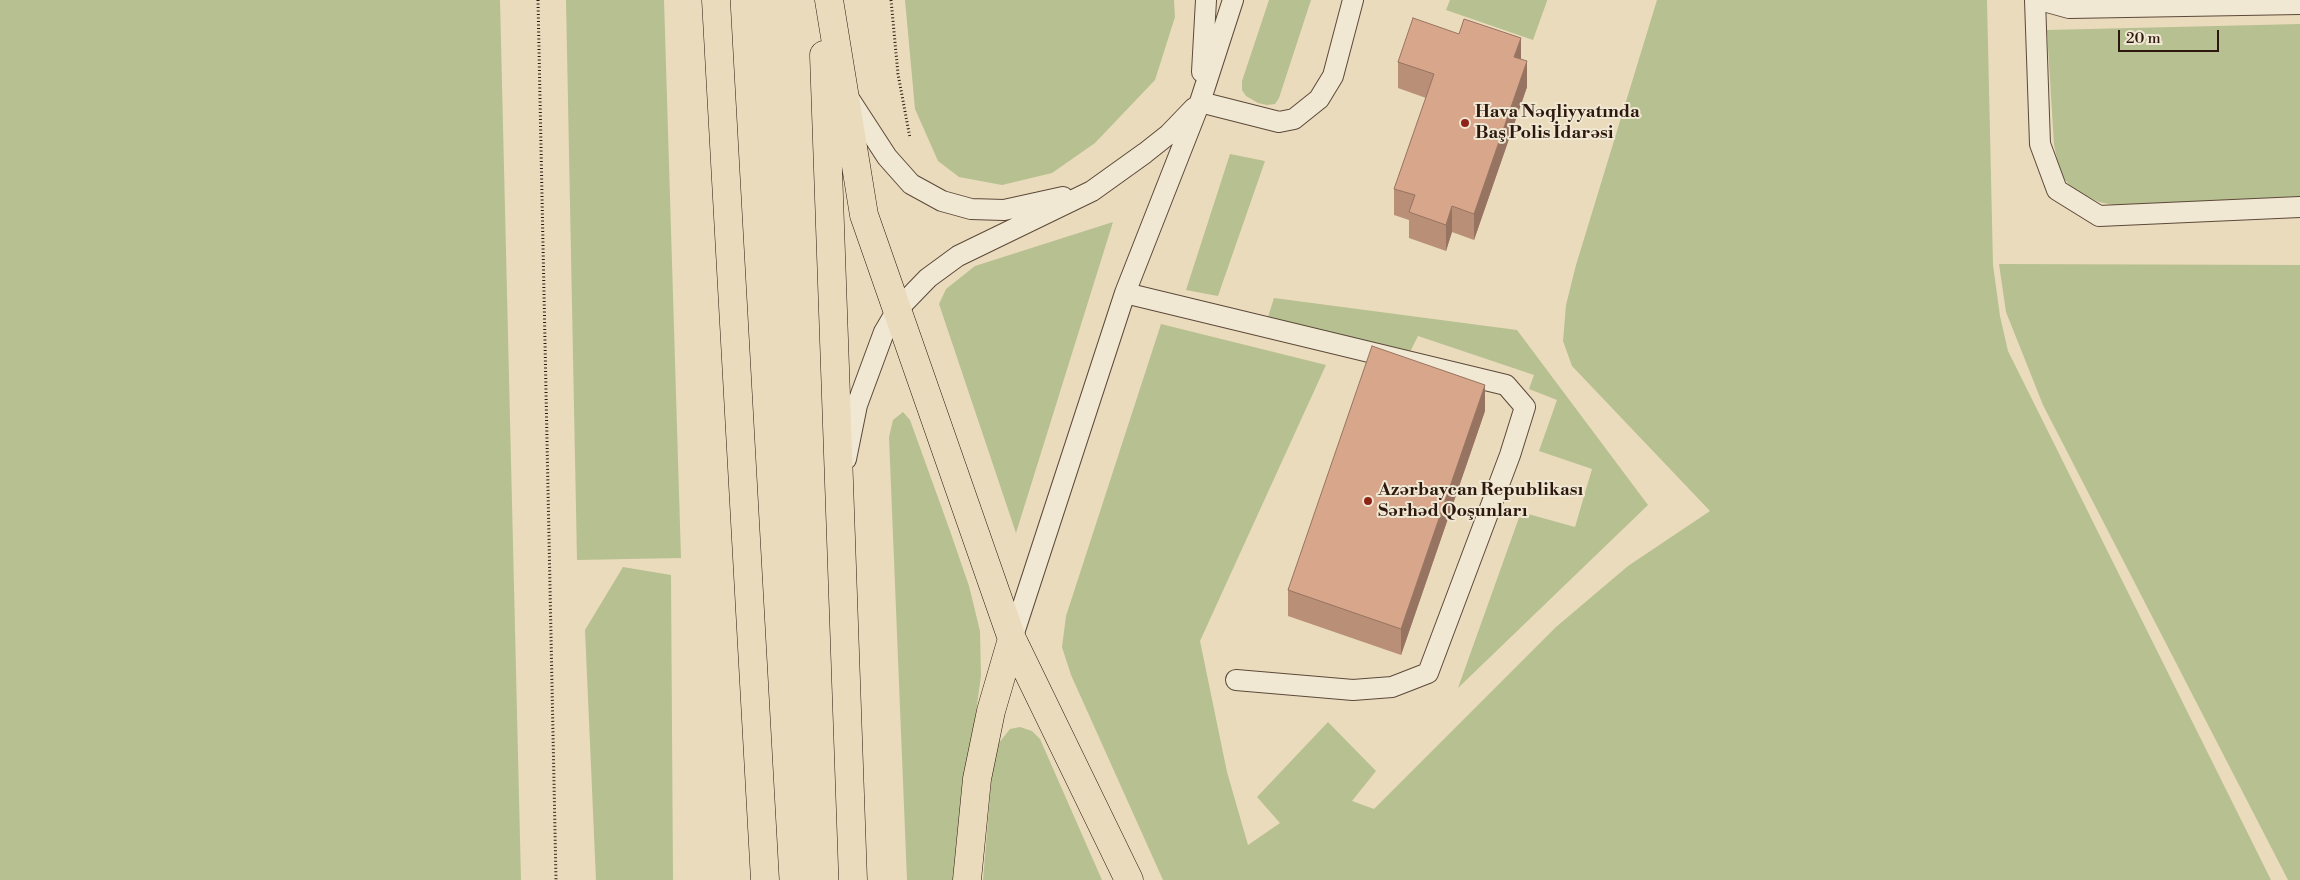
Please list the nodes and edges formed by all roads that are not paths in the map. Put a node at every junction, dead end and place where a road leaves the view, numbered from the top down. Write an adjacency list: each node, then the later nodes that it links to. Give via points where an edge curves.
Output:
1 (716, 0): 19 (highway)
2 (822, 0): 16 (highway)
3 (829, 0): 10 (highway)
4 (1206, 0): 11 (lane)
5 (1233, 0): 11 (lane)
6 (1353, 0): 11 (lane, via 1333,76 1319,99 1294,119 1278,122)
7 (2035, 0): 13 (lane, via 2040,144 2057,190 2099,216)
8 (2040, 0): 9 (lane, via 2069,8)
9 (2300, 4)
10 (845, 91): 12 (lane, via 887,157 911,184 942,200 971,209 1004,210); 15 (highway, via 864,215)
11 (1200, 102): 12 (lane, via 1169,134); 14 (lane)
12 (1092, 191): 15 (lane, via 958,256 928,278)
13 (2300, 207)
14 (1125, 293): 17 (lane); 18 (lane, via 1506,385 1525,407 1428,674 1392,687 1353,690)
15 (897, 310): 16 (lane, via 884,332 857,405); 17 (highway)
16 (840, 493): 20 (highway)
17 (1012, 639): 21 (highway, via 991,711 977,779); 22 (highway)
18 (1236, 680)
19 (765, 880)
20 (853, 880)
21 (967, 880)
22 (1129, 880)

